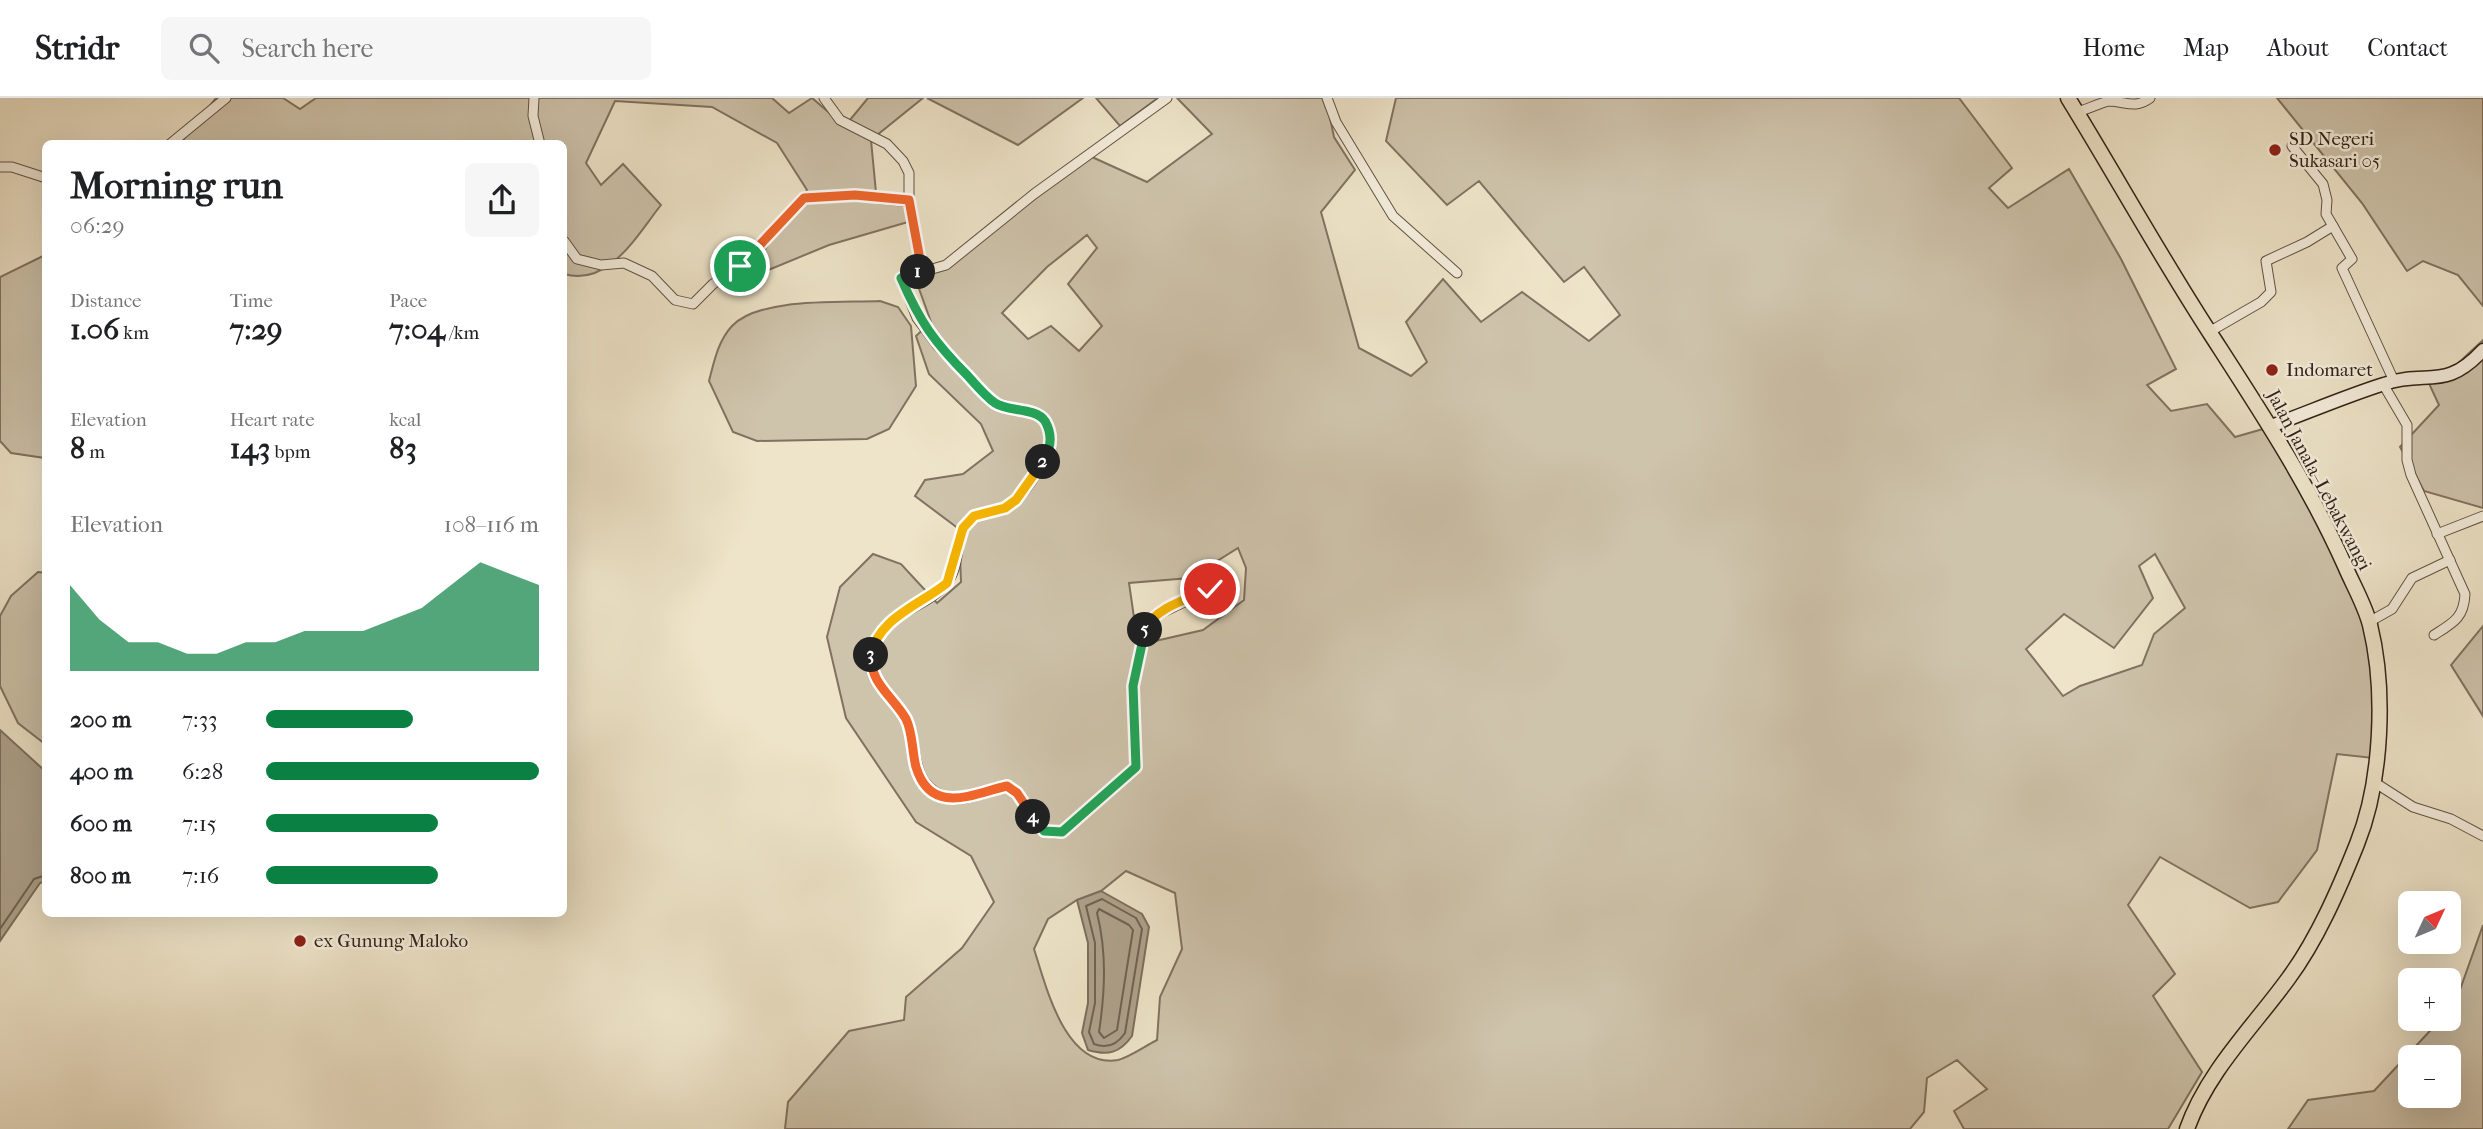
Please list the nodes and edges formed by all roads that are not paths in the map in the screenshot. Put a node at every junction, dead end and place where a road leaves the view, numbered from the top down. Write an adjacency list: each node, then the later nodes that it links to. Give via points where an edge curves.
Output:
1 (226, 98): 9 (street)
2 (534, 98): 10 (street)
3 (824, 98): 14 (street, via 840,120 899,155 909,173)
4 (1167, 98): 17 (street, via 1034,194 946,265)
5 (1327, 98): 18 (street, via 1341,132 1394,216)
6 (2068, 98): 8 (main road, Jalan Janala–Lebakwangi)
7 (2150, 98): 8 (street, via 2141,104 2110,101)
8 (2077, 112): 19 (main road, Jalan Janala–Lebakwangi)
9 (175, 140)
10 (539, 140)
11 (2292, 145): 15 (street, via 2323,184 2326,214)
12 (0, 167): 13 (street)
13 (42, 177)
14 (909, 200): 16 (street, via 855,195 804,198 740,266 693,304 675,300 652,276 624,263 601,265 577,259); 17 (street)
15 (2333, 226): 19 (street, via 2266,261 2271,292); 21 (street, via 2352,259 2342,268)
16 (567, 245)
17 (922, 271): 26 (street, via 901,278 918,317 938,346 993,402 1038,415 1051,439 1047,455 1016,500 1005,508 974,516 963,528 947,583 893,619 872,646 871,670 908,722 917,769 928,787 957,799 1007,786 1044,831 1062,832 1136,767 1133,686 1146,627 1159,614)
18 (1457, 273)
19 (2209, 332): 22 (main road, Jalan Janala–Lebakwangi)
20 (2483, 350): 21 (street, via 2452,374)
21 (2389, 383): 22 (street); 24 (street, via 2407,425 2411,475)
22 (2272, 426): 27 (main road, Jalan Janala–Lebakwangi, via 2333,539)
23 (2483, 516): 24 (street)
24 (2437, 534): 25 (street)
25 (2450, 560): 27 (street, via 2412,578 2392,609); 28 (street, via 2465,593 2465,607 2459,620)
26 (1210, 589)
27 (2370, 622): 29 (main road, Jalan Janala–Lebakwangi, via 2378,666)
28 (2434, 635)
29 (2374, 782): 30 (street, via 2413,807); 31 (main road, Jalan Janala–Lebakwangi, via 2358,841 2308,947 2207,1087)
30 (2483, 836)
31 (2187, 1129)

